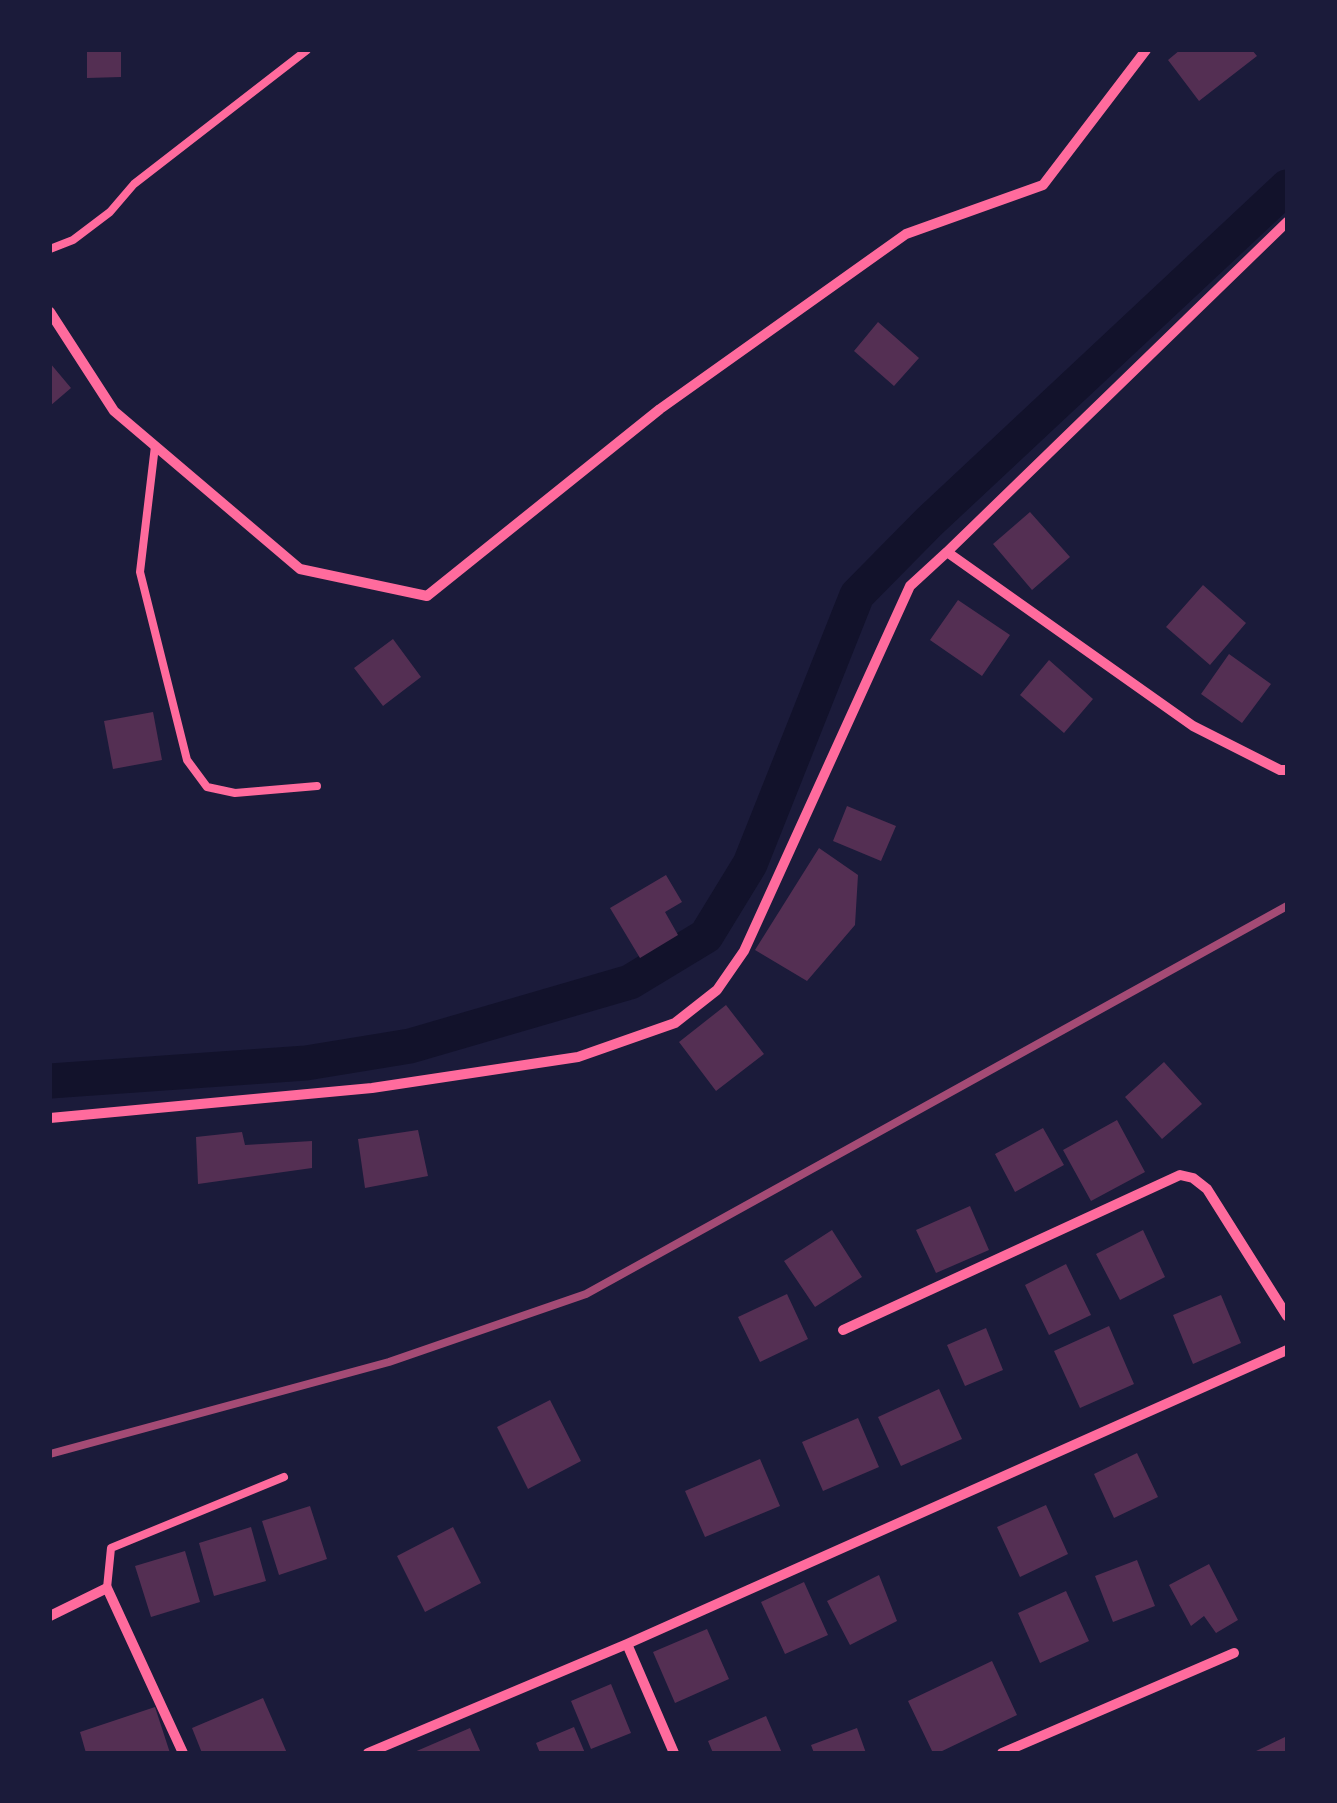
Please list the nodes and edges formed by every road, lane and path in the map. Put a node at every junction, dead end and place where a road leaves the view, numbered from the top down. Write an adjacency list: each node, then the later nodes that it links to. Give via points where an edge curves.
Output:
1 (308, 50): 4 (lane, via 134,184 110,212)
2 (1146, 50): 6 (street, via 1042,185 906,234 660,409 427,596 300,569)
3 (1287, 222): 7 (street)
4 (50, 249)
5 (50, 312): 6 (street, via 114,411)
6 (155, 446): 9 (lane, via 140,572 187,760 208,787 234,793)
7 (947, 552): 8 (street, via 1193,726); 10 (street, via 910,586 744,951 717,990 674,1023 578,1056 372,1088)
8 (1287, 770)
9 (317, 786)
10 (50, 1118)
11 (1287, 1316): 12 (street, via 1207,1189 1180,1175)
12 (843, 1330)
13 (1287, 1350): 17 (street)
14 (284, 1477): 15 (lane, via 111,1548)
15 (107, 1588): 16 (street); 19 (street)
16 (50, 1616)
17 (627, 1644): 20 (street); 21 (street)
18 (1234, 1653): 22 (street)
19 (183, 1753)
20 (368, 1753)
21 (674, 1753)
22 (1002, 1753)

